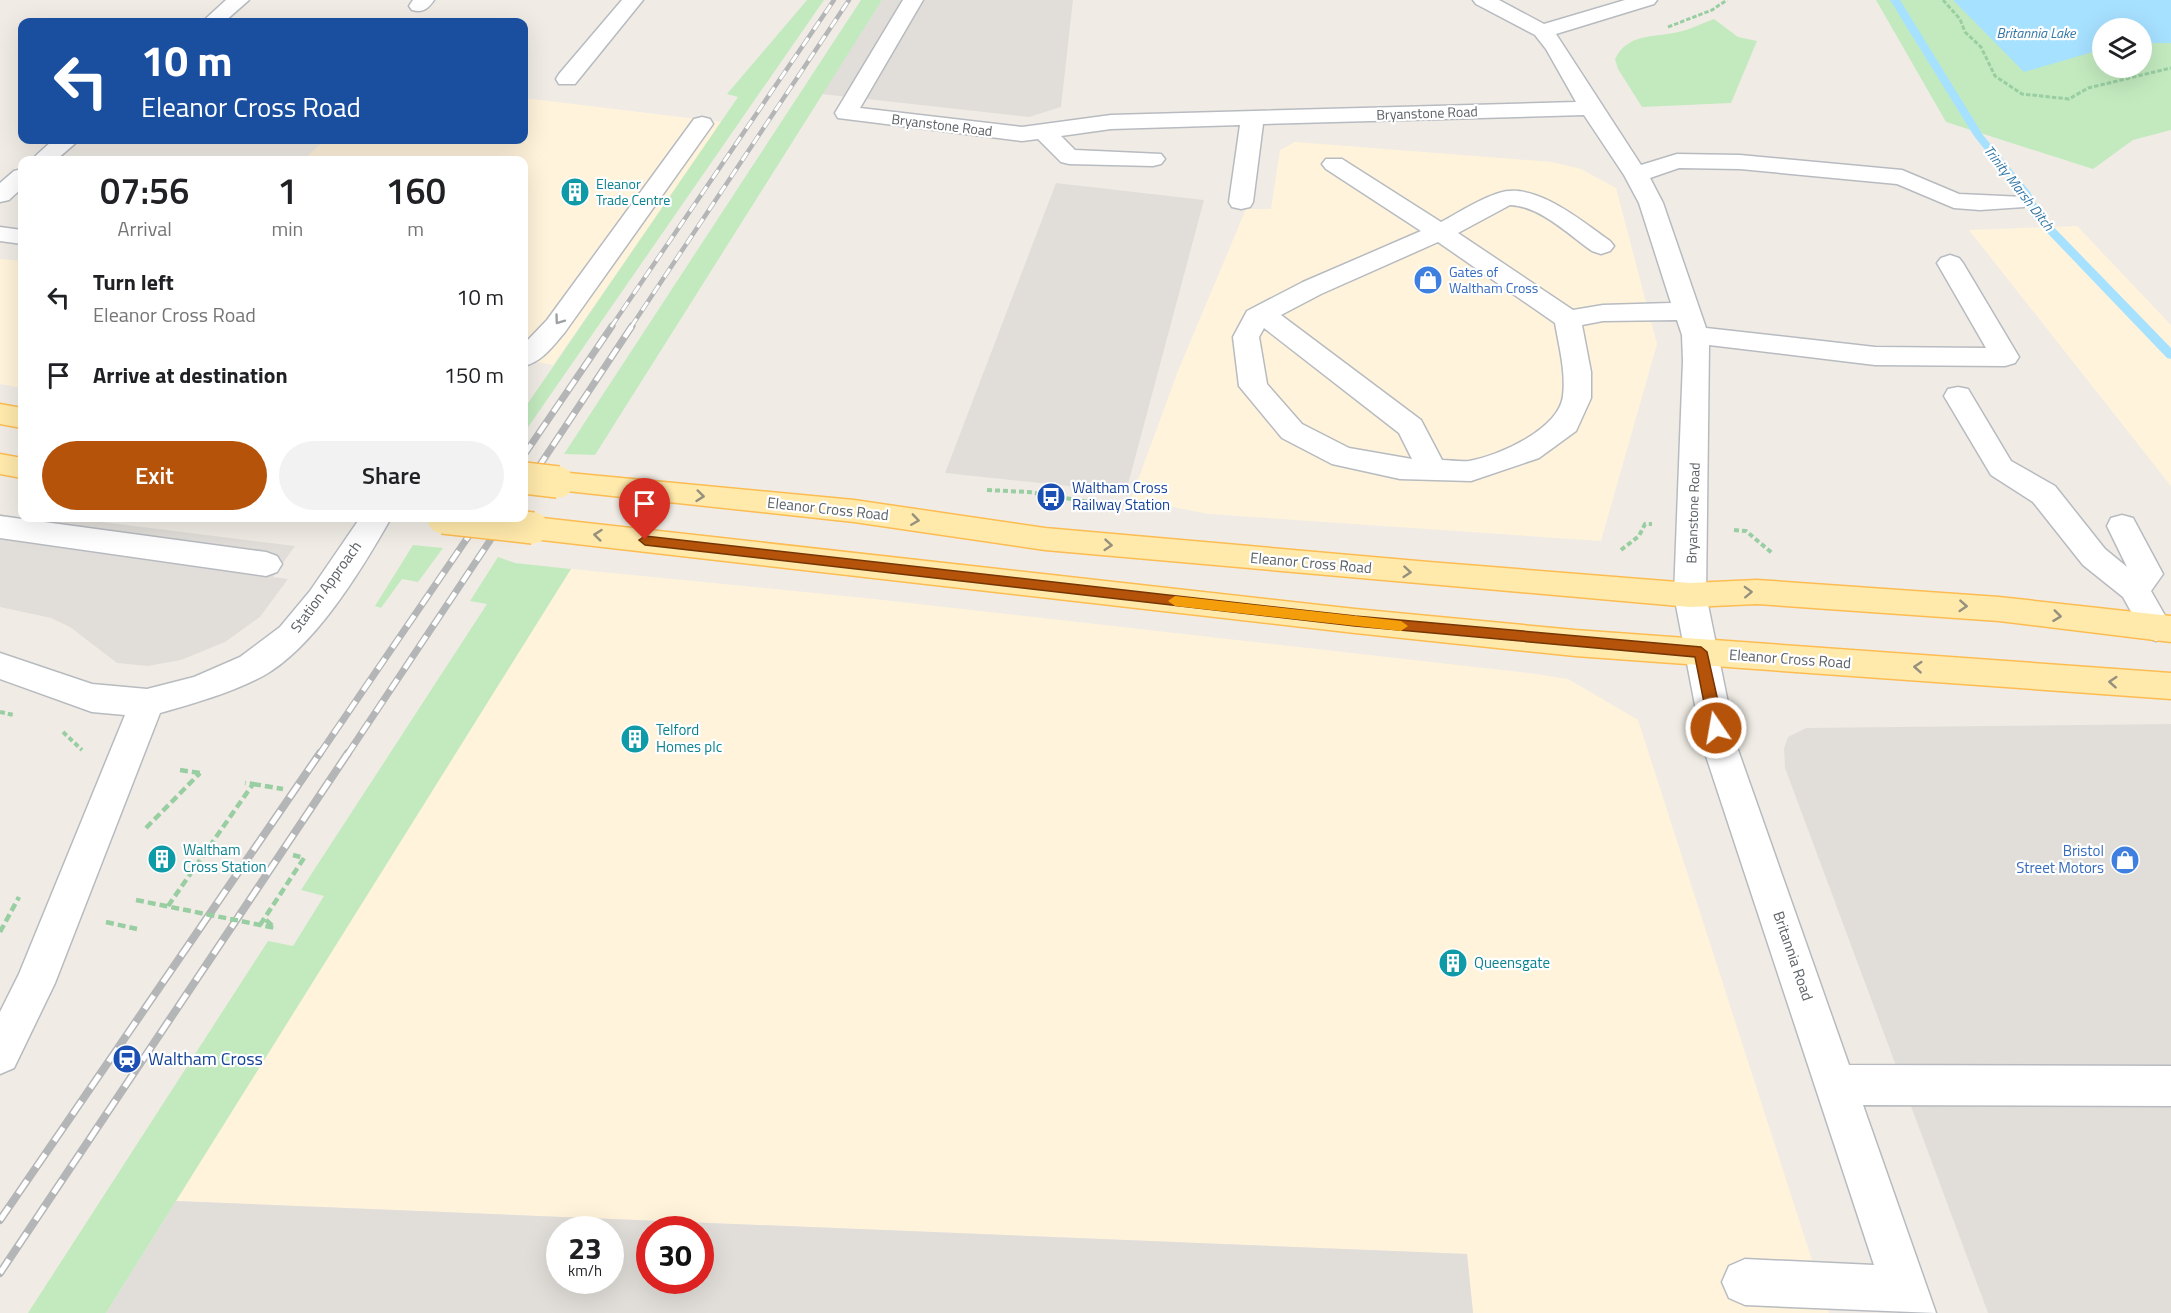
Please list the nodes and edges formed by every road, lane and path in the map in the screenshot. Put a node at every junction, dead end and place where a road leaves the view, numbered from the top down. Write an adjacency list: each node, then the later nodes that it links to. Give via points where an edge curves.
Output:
1 (239, 0): 7 (street)
2 (633, 0): 10 (street)
3 (913, 0): 14 (street, Bryanstone Road, via 846,113 1022,134)
4 (1483, 0): 8 (street)
5 (1647, 0): 8 (street)
6 (1943, 0): 9 (path, via 1960,19 1965,32 1981,47 1995,76 2029,96 2069,99 2088,88)
7 (217, 18)
8 (1542, 31): 11 (street)
9 (2171, 68)
10 (567, 79)
11 (1591, 108): 12 (street, Bryanstone Road); 21 (street, Bryanstone Road)
12 (1252, 119): 14 (street, Bryanstone Road, via 1111,122); 24 (street)
13 (702, 124): 34 (street, one-way to 34, via 556,326)
14 (1043, 131): 17 (street, via 1069,157)
15 (63, 144): 16 (street)
16 (47, 156)
17 (1153, 159)
18 (1334, 164): 26 (street)
19 (0, 171): 20 (street)
20 (18, 174)
21 (1636, 175): 25 (street, via 1677,161 1730,161 1902,177 1954,201); 33 (street, Bryanstone Road, via 1651,202)
22 (18, 179): 23 (street)
23 (0, 195)
24 (1241, 202)
25 (2015, 202)
26 (1440, 232): 29 (street, via 1506,198 1516,197 1536,203); 31 (street); 32 (street)
27 (0, 234): 28 (street)
28 (18, 236)
29 (1601, 246)
30 (1950, 263): 33 (street, via 2005,357 1875,356)
31 (1262, 314): 40 (street, via 1411,427); 40 (street, via 1256,317 1246,336 1253,386 1292,431 1342,457 1400,469)
32 (1568, 319): 33 (street, via 1603,313); 40 (street, via 1577,398 1566,424 1529,451 1471,471)
33 (1691, 323): 48 (street, Bryanstone Road, via 1697,361)
34 (528, 354)
35 (1958, 396): 47 (street, via 2001,468 2044,494 2094,556)
36 (0, 414): 37 (main road)
37 (18, 417)
38 (0, 464): 39 (main road)
39 (18, 467)
40 (1432, 470)
41 (528, 478): 48 (main road, Eleanor Cross Road, one-way to 48, bridge, via 854,511 1046,539)
42 (373, 522): 53 (street, Station Approach, via 292,636 252,666 201,688)
43 (479, 522): 50 (main road, Eleanor Cross Road, one-way to 43, bridge, via 1355,621)
44 (2122, 526): 47 (street, via 2147,574)
45 (0, 527): 46 (street)
46 (266, 564)
47 (2134, 589): 49 (street)
48 (1690, 595): 49 (main road, Eleanor Cross Road, one-way to 49, via 1757,592 1893,601); 50 (street, Britannia Road)
49 (2164, 629)
50 (1701, 652): 52 (main road, Eleanor Cross Road, one-way to 50); 71 (street, Britannia Road, via 1726,765)
51 (5, 674): 53 (street, Station Approach, via 92,698)
52 (2171, 686)
53 (147, 703): 70 (street, via 35,983)
54 (0, 712): 55 (path)
55 (17, 716)
56 (55, 729): 57 (path, via 65,733)
57 (86, 754)
58 (180, 770): 62 (path, via 200,773)
59 (245, 783): 60 (path)
60 (254, 784): 61 (path); 65 (path)
61 (283, 789)
62 (143, 831)
63 (293, 855): 68 (path, via 304,858)
64 (136, 900): 65 (path, bridge)
65 (168, 906): 68 (path, bridge)
66 (267, 920): 68 (path, bridge, via 275,928)
67 (103, 922): 69 (path)
68 (260, 925)
69 (137, 928)
70 (0, 1054)
71 (1838, 1084): 72 (street); 74 (street, Britannia Road)
72 (2171, 1086)
73 (1745, 1282): 74 (street)
74 (1909, 1301)

